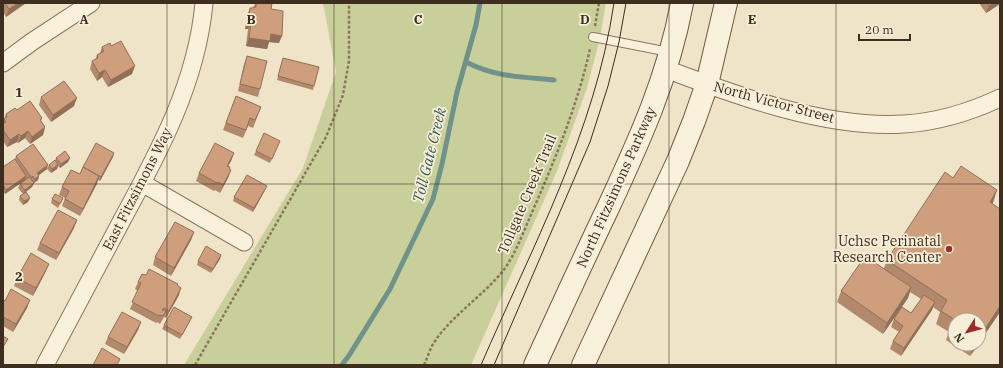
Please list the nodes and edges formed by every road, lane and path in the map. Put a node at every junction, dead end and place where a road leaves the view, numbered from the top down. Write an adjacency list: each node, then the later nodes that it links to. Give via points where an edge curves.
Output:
1 (91, 3): 9 (street)
2 (204, 3): 12 (street, East Fitzsimons Way, via 191,72 155,160)
3 (349, 3): 15 (path, via 349,61 343,95 326,137)
4 (599, 3): 7 (path, Tollgate Creek Trail)
5 (682, 3): 8 (main road, North Fitzsimons Parkway)
6 (726, 3): 10 (main road)
7 (593, 36): 8 (lane); 16 (path, Tollgate Creek Trail, via 584,73 563,136 510,260 492,283 440,334)
8 (668, 61): 10 (street, North Victor Street); 17 (main road, North Fitzsimons Parkway, via 638,143)
9 (3, 63)
10 (707, 84): 11 (street, North Victor Street, via 812,115 873,124 904,124 940,119); 18 (main road, via 678,161)
11 (1000, 98)
12 (142, 183): 13 (street); 14 (street, East Fitzsimons Way)
13 (244, 242)
14 (45, 365)
15 (195, 365)
16 (424, 365)
17 (535, 365)
18 (583, 365)

